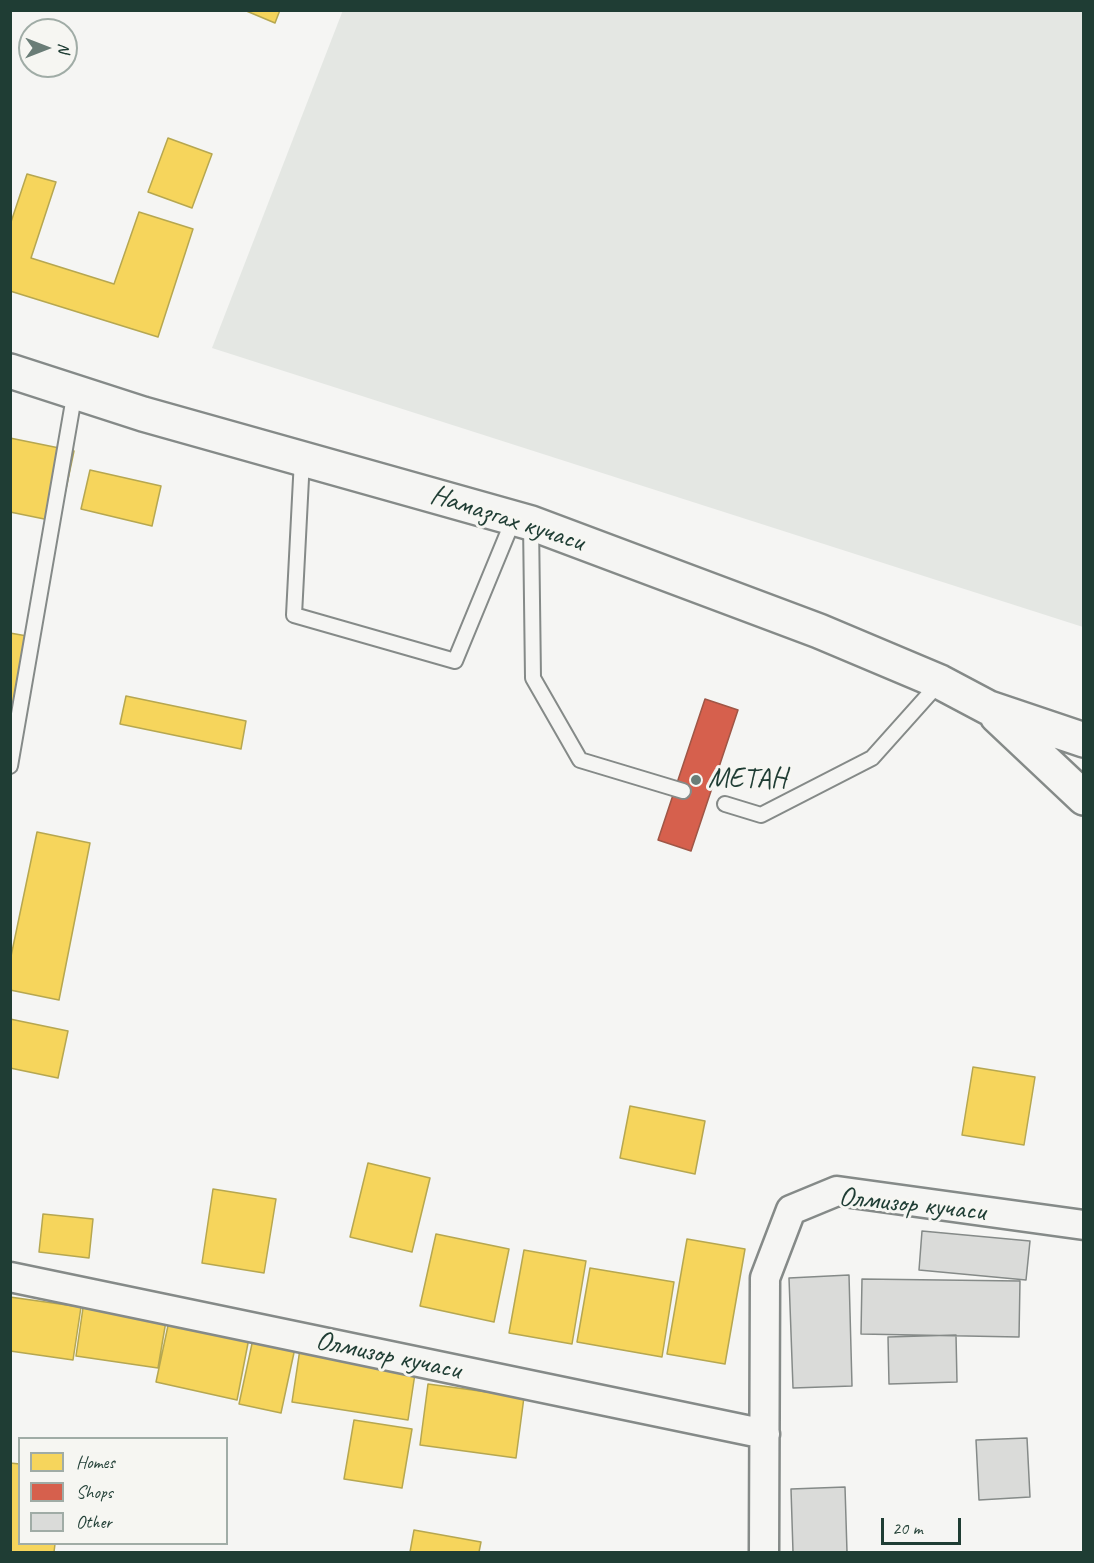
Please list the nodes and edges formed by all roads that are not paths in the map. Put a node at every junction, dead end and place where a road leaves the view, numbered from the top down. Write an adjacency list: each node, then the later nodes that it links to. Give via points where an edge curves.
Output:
1 (10, 371): 2 (street, Намазгах кучаси)
2 (75, 391): 3 (street, Намазгах кучаси); 8 (lane)
3 (302, 459): 4 (street, Намазгах кучаси); 4 (lane, via 294,615 455,661)
4 (523, 521): 5 (street, Намазгах кучаси, via 819,631); 9 (lane, via 533,678 580,760)
5 (940, 682): 6 (street, Намазгах кучаси); 11 (lane, via 872,758 761,815)
6 (989, 708): 7 (street); 10 (street)
7 (1083, 740)
8 (10, 766)
9 (683, 791)
10 (1083, 798)
11 (725, 804)
12 (1083, 1225): 14 (street, Олмизор кучаси, via 837,1191 791,1210 765,1278)
13 (10, 1277): 14 (street, Олмизор кучаси)
14 (765, 1434): 15 (street, Олмизор кучаси)
15 (764, 1552)

